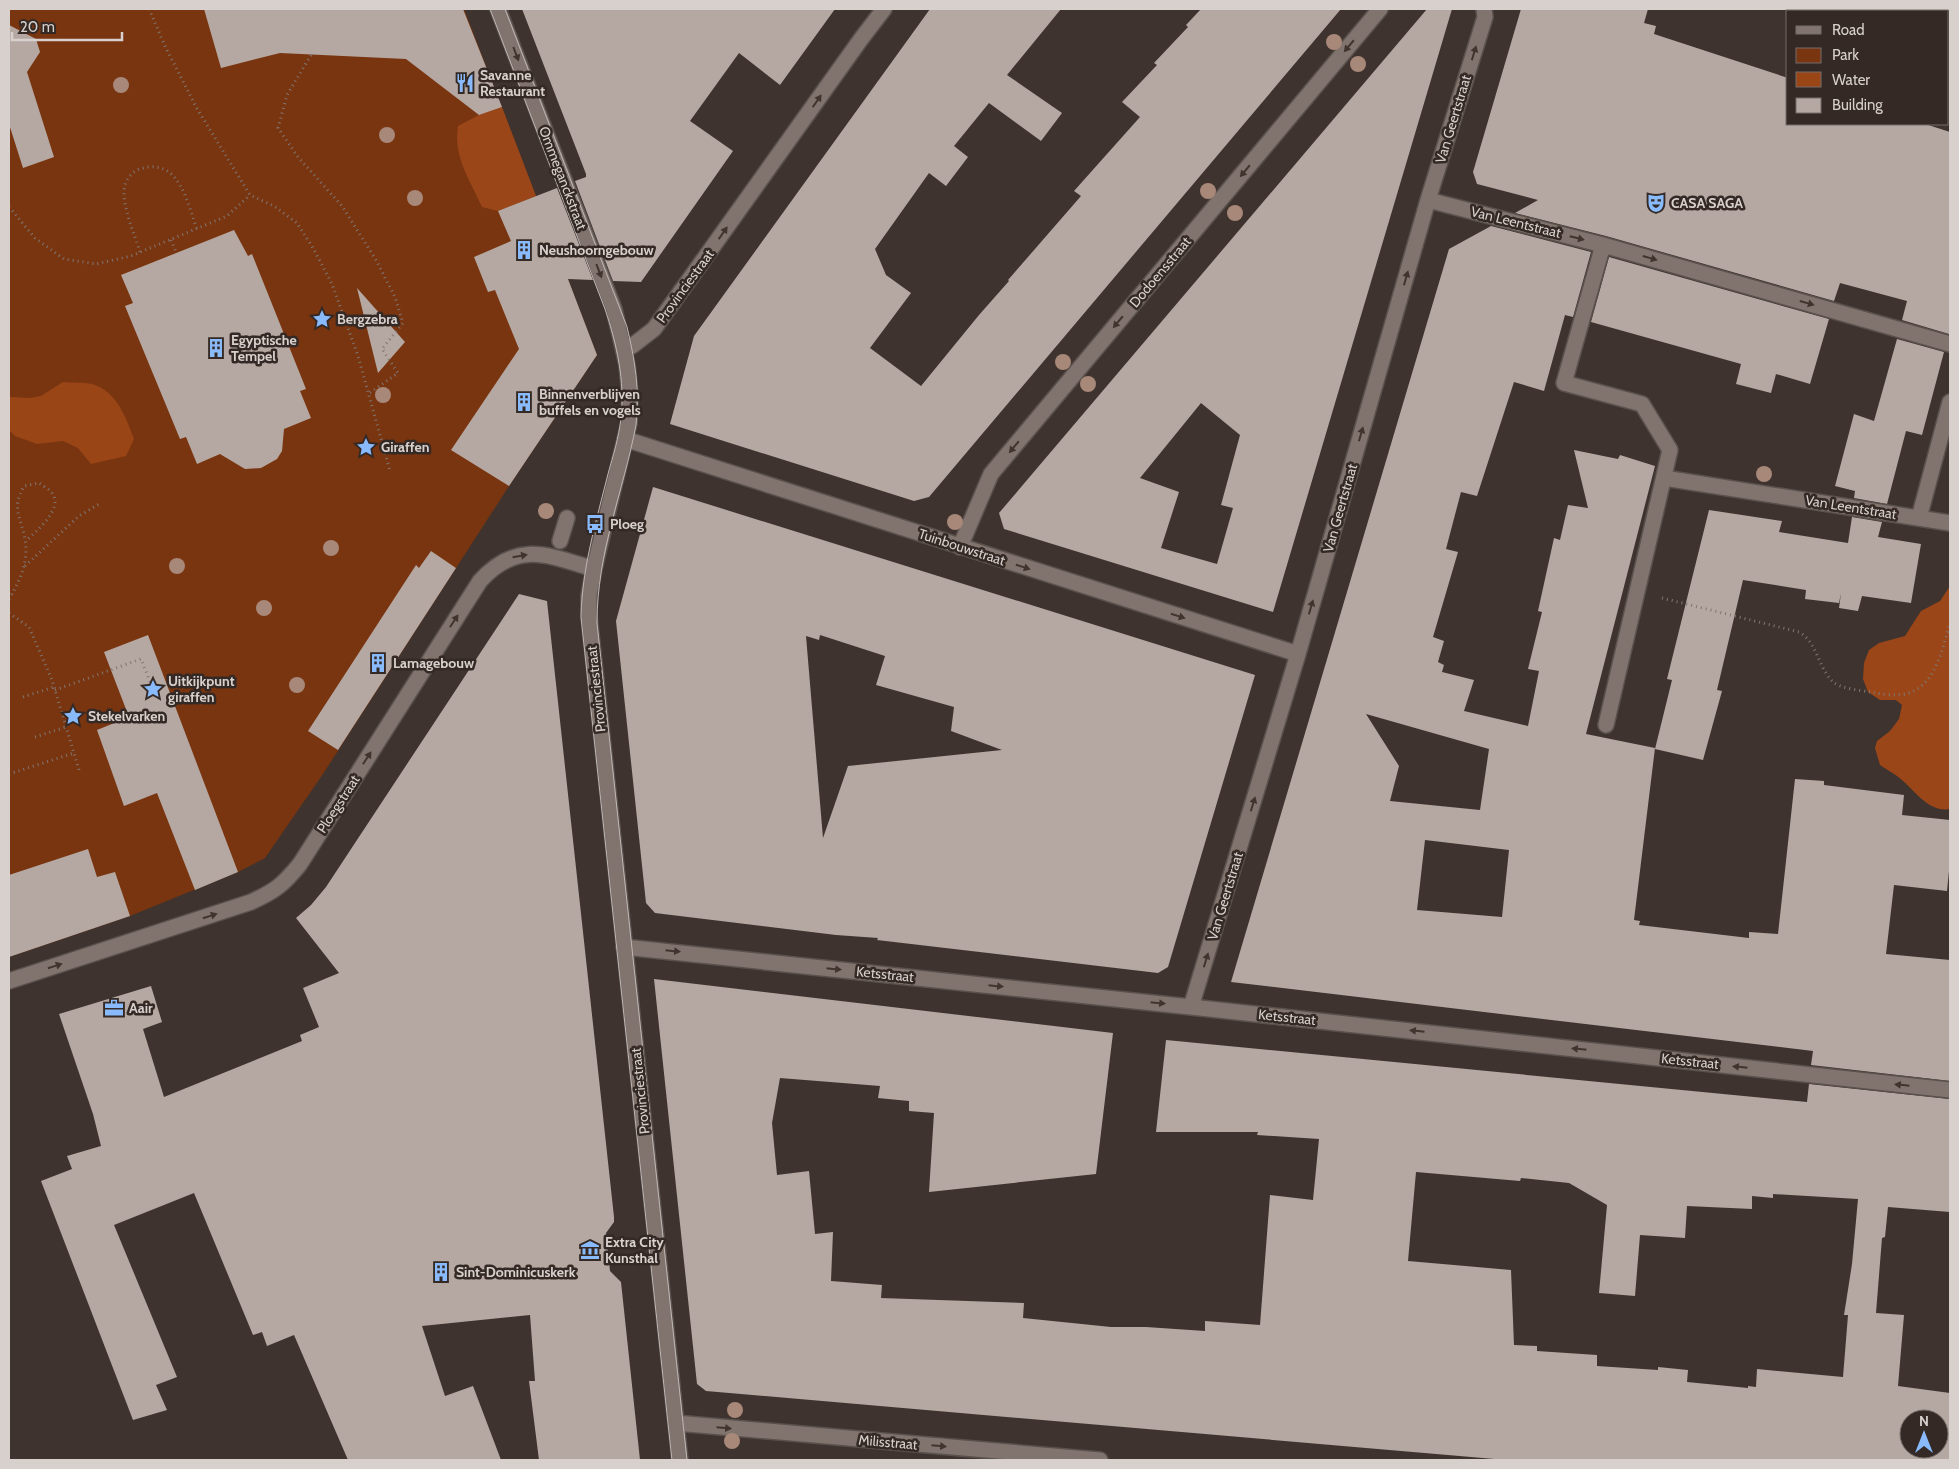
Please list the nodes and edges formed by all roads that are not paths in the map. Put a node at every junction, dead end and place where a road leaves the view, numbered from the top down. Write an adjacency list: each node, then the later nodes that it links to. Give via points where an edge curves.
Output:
1 (498, 9): 8 (street, Ommeganckstraat, one-way to 8, via 614,309)
2 (884, 9): 8 (street, Provinciestraat, one-way to 2, via 654,329)
3 (1380, 9): 16 (street, Dodoensstraat, one-way to 16, via 991,474)
4 (1484, 9): 5 (street, Van Geertstraat, one-way to 4, via 1485,17)
5 (1428, 200): 6 (street, Van Leentstraat, one-way to 6); 18 (street, Van Geertstraat, one-way to 5)
6 (1604, 245): 7 (street, Van Leentstraat, one-way to 7); 11 (street, via 1564,383 1642,404 1670,450)
7 (1950, 344)
8 (624, 349): 10 (street, Provinciestraat, via 630,394)
9 (1950, 402): 13 (street)
10 (626, 439): 16 (street, Tuinbouwstraat); 17 (street, Provinciestraat)
11 (1664, 478): 13 (street, Van Leentstraat); 19 (street)
12 (567, 518): 15 (street)
13 (1919, 518): 14 (street, Van Leentstraat)
14 (1950, 523)
15 (560, 541)
16 (960, 547): 18 (street, Tuinbouwstraat, one-way to 18)
17 (594, 568): 20 (street, Provinciestraat, via 588,616); 21 (street, Ploegstraat, one-way to 17, via 273,893 300,864 490,570 513,557 538,554)
18 (1298, 654): 22 (street, Van Geertstraat, one-way to 18)
19 (1606, 725)
20 (624, 947): 22 (street, Ketsstraat, one-way to 22); 24 (street, Provinciestraat)
21 (9, 981)
22 (1191, 1006): 23 (street, Ketsstraat, one-way to 22)
23 (1950, 1090)
24 (676, 1423): 25 (street, Provinciestraat); 26 (street, Milisstraat, one-way to 26)
25 (680, 1460)
26 (1100, 1460)

